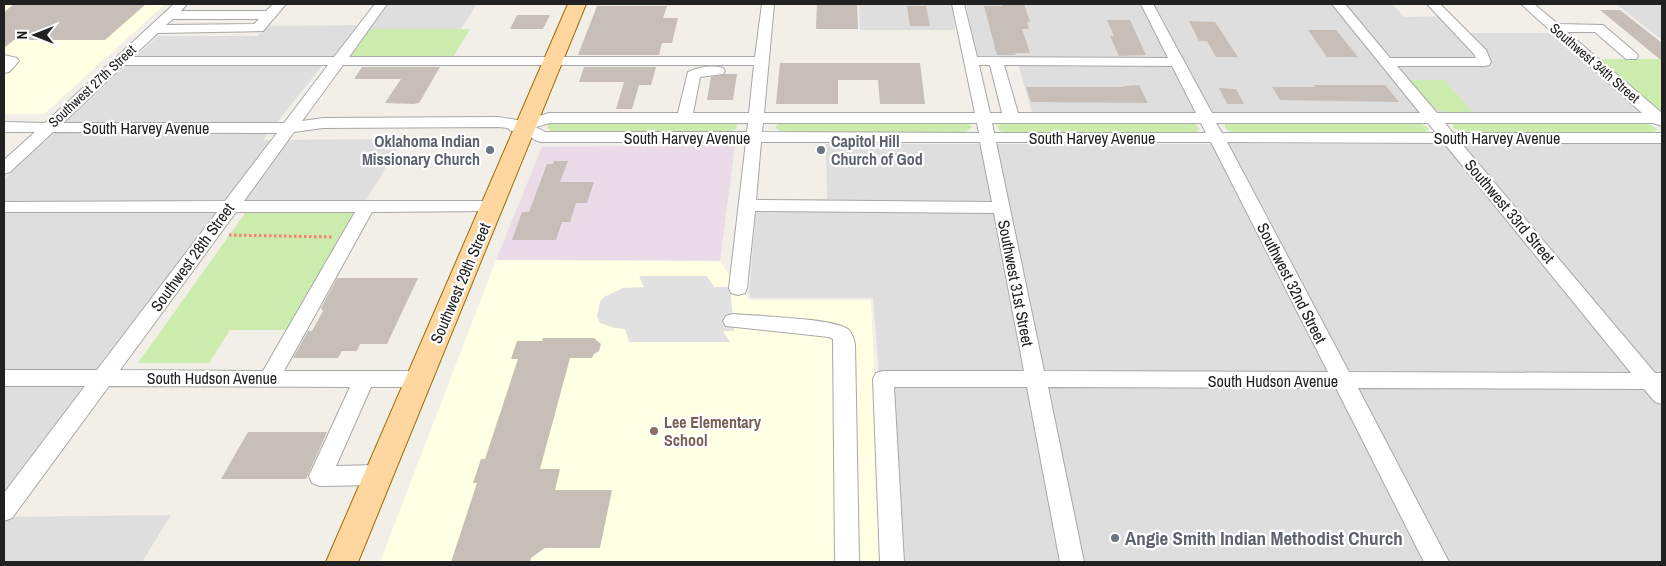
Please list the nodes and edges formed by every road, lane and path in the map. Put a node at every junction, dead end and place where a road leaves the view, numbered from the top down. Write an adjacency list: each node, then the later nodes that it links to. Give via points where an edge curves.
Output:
1 (181, 4): 11 (street, Southwest 27th Street)
2 (280, 4): 12 (street)
3 (381, 4): 18 (street, Southwest 28th Street)
4 (577, 4): 19 (main road, Southwest 29th Street)
5 (768, 4): 24 (street)
6 (958, 4): 20 (street, Southwest 31st Street)
7 (1148, 4): 22 (street, Southwest 32nd Street)
8 (1338, 4): 23 (street, Southwest 33rd Street)
9 (1433, 4): 23 (street, via 1481,53 1484,62)
10 (1527, 4): 13 (street, Southwest 34th Street)
11 (169, 15): 12 (street); 14 (street, Southwest 27th Street)
12 (270, 15): 14 (street, via 258,28)
13 (1555, 28): 15 (street, via 1598,28); 32 (street, Southwest 34th Street)
14 (154, 29): 17 (street, Southwest 27th Street)
15 (1632, 56)
16 (4, 59): 25 (street, via 12,62)
17 (119, 61): 18 (street); 35 (street, Southwest 27th Street)
18 (338, 61): 19 (street); 36 (street, Southwest 28th Street)
19 (553, 61): 24 (street); 33 (main road, Southwest 29th Street)
20 (971, 61): 21 (street); 26 (street, Southwest 31st Street)
21 (996, 61): 22 (street); 27 (street)
22 (1177, 62): 30 (street, Southwest 32nd Street)
23 (1386, 62): 31 (street, Southwest 33rd Street)
24 (762, 66): 28 (street, via 696,73); 29 (street)
25 (4, 70)
26 (983, 116): 27 (street, South Harvey Avenue); 29 (street, South Harvey Avenue); 38 (street, Southwest 31st Street)
27 (1011, 117): 30 (street, South Harvey Avenue)
28 (685, 118): 29 (street, South Harvey Avenue); 33 (street, South Harvey Avenue, via 548,118)
29 (757, 118): 37 (street)
30 (1207, 118): 31 (street, South Harvey Avenue); 39 (street, Southwest 32nd Street)
31 (1432, 118): 32 (street, South Harvey Avenue); 40 (street, Southwest 33rd Street)
32 (1661, 120)
33 (525, 126): 36 (street, South Harvey Avenue, via 493,134 315,132); 37 (street, South Harvey Avenue, via 541,137); 46 (main road, Southwest 29th Street)
34 (4, 127): 35 (street, South Harvey Avenue)
35 (48, 127): 36 (street, South Harvey Avenue); 42 (street, Southwest 27th Street)
36 (288, 128): 45 (street, Southwest 28th Street)
37 (755, 138): 38 (street, South Harvey Avenue); 43 (street)
38 (987, 138): 39 (street, South Harvey Avenue); 48 (street, Southwest 31st Street)
39 (1217, 138): 40 (street, South Harvey Avenue); 59 (street, Southwest 32nd Street)
40 (1449, 138): 41 (street, South Harvey Avenue); 60 (street, Southwest 33rd Street)
41 (1662, 138)
42 (4, 169)
43 (747, 205): 48 (street); 51 (street)
44 (4, 206): 45 (street)
45 (230, 206): 47 (street); 49 (street, Southwest 28th Street)
46 (492, 206): 47 (street); 57 (main road, Southwest 29th Street)
47 (366, 207): 50 (street)
48 (1001, 208): 58 (street, Southwest 31st Street)
49 (209, 235): 50 (path); 56 (street, Southwest 28th Street)
50 (348, 238): 54 (street)
51 (738, 288)
52 (733, 321): 64 (street, via 833,330 842,335 845,344)
53 (4, 378): 56 (street, South Hudson Avenue)
54 (269, 378): 55 (street, South Hudson Avenue); 56 (street, South Hudson Avenue)
55 (365, 378): 57 (street, South Hudson Avenue); 61 (street, via 320,476)
56 (103, 379): 62 (street, Southwest 28th Street)
57 (420, 379): 61 (main road, Southwest 29th Street)
58 (1035, 380): 59 (street, South Hudson Avenue); 65 (street, South Hudson Avenue, via 883,379); 66 (street, Southwest 31st Street)
59 (1343, 381): 60 (street, South Hudson Avenue); 67 (street, Southwest 32nd Street)
60 (1658, 386)
61 (378, 475): 63 (main road, Southwest 29th Street)
62 (4, 511)
63 (342, 562)
64 (847, 562)
65 (892, 562)
66 (1072, 562)
67 (1437, 562)

